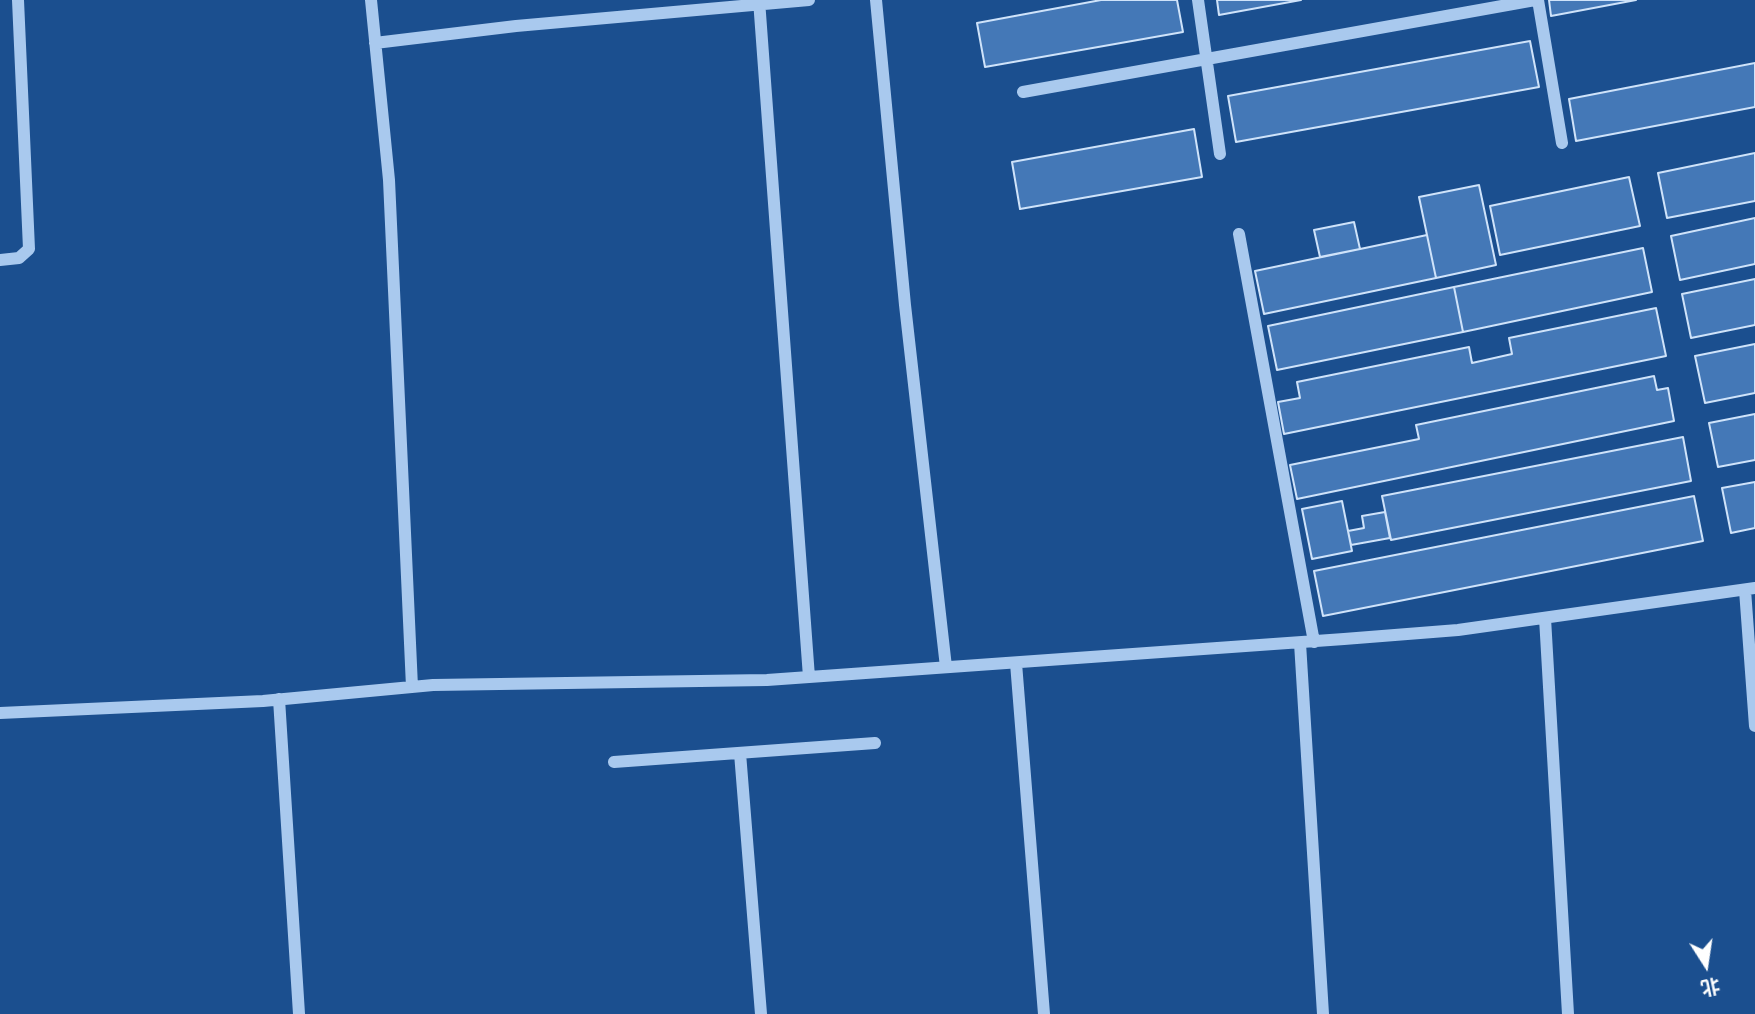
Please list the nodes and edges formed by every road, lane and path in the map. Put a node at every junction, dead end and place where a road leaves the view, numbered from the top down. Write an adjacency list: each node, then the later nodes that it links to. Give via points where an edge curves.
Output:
1 (18, 0): 14 (street, via 29,249 19,258)
2 (371, 0): 8 (street)
3 (808, 0): 7 (street)
4 (876, 0): 20 (street)
5 (1198, 0): 9 (street)
6 (1536, 0): 9 (street); 11 (street)
7 (759, 2): 8 (street); 21 (street)
8 (375, 43): 22 (street, via 389,180)
9 (1207, 59): 10 (street); 12 (street)
10 (1023, 92)
11 (1562, 143)
12 (1220, 154)
13 (1239, 234): 17 (street)
14 (0, 260)
15 (1750, 589): 16 (street); 25 (street)
16 (1545, 618): 17 (street); 33 (street)
17 (1314, 642): 18 (street)
18 (1300, 643): 19 (street); 32 (street)
19 (1016, 663): 20 (street); 31 (street)
20 (946, 667): 21 (street)
21 (809, 677): 22 (street)
22 (412, 687): 23 (street)
23 (279, 699): 24 (street); 29 (street)
24 (0, 713)
25 (1755, 726)
26 (875, 743): 27 (street)
27 (740, 753): 28 (street); 30 (street)
28 (614, 762)
29 (299, 1014)
30 (761, 1014)
31 (1044, 1014)
32 (1323, 1014)
33 (1569, 1014)

